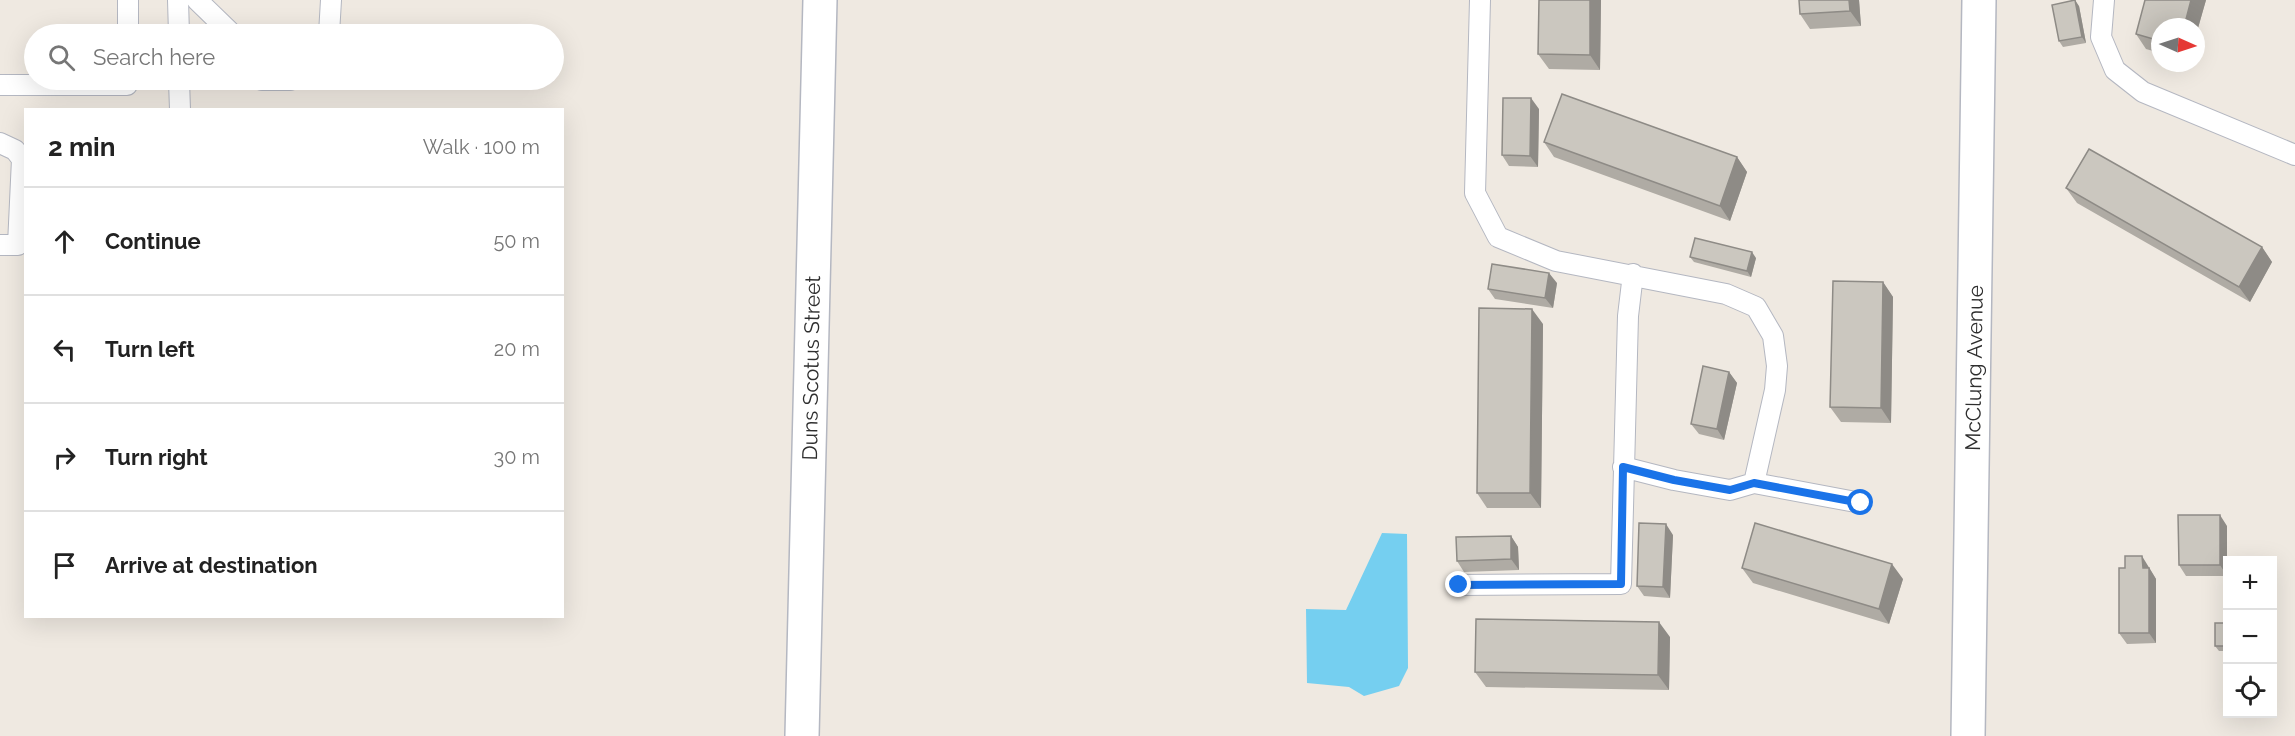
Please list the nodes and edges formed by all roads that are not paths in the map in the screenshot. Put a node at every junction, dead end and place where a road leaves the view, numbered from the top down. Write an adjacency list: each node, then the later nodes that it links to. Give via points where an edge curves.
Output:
1 (128, 0): 9 (lane)
2 (178, 0): 10 (lane)
3 (197, 0): 11 (lane)
4 (331, 0): 12 (lane)
5 (820, 0): 25 (street, Duns Scotus Street)
6 (1480, 0): 20 (lane, via 1475,192 1498,237 1556,261)
7 (1979, 0): 26 (street, McClung Avenue)
8 (2104, 0): 18 (lane, via 2101,37 2115,70 2143,92)
9 (128, 24)
10 (179, 24)
11 (222, 24)
12 (330, 24)
13 (0, 85): 14 (lane)
14 (24, 85)
15 (179, 90): 16 (lane)
16 (180, 108)
17 (0, 143): 19 (lane, via 15,150 22,159 18,245)
18 (2295, 155)
19 (0, 245)
20 (1633, 274): 21 (lane); 22 (lane, via 1726,294 1756,307 1773,336 1775,390)
21 (1623, 467): 22 (lane, via 1730,490); 24 (lane, via 1621,584)
22 (1754, 483): 23 (lane)
23 (1861, 503)
24 (1459, 585)
25 (802, 736)
26 (1968, 736)

